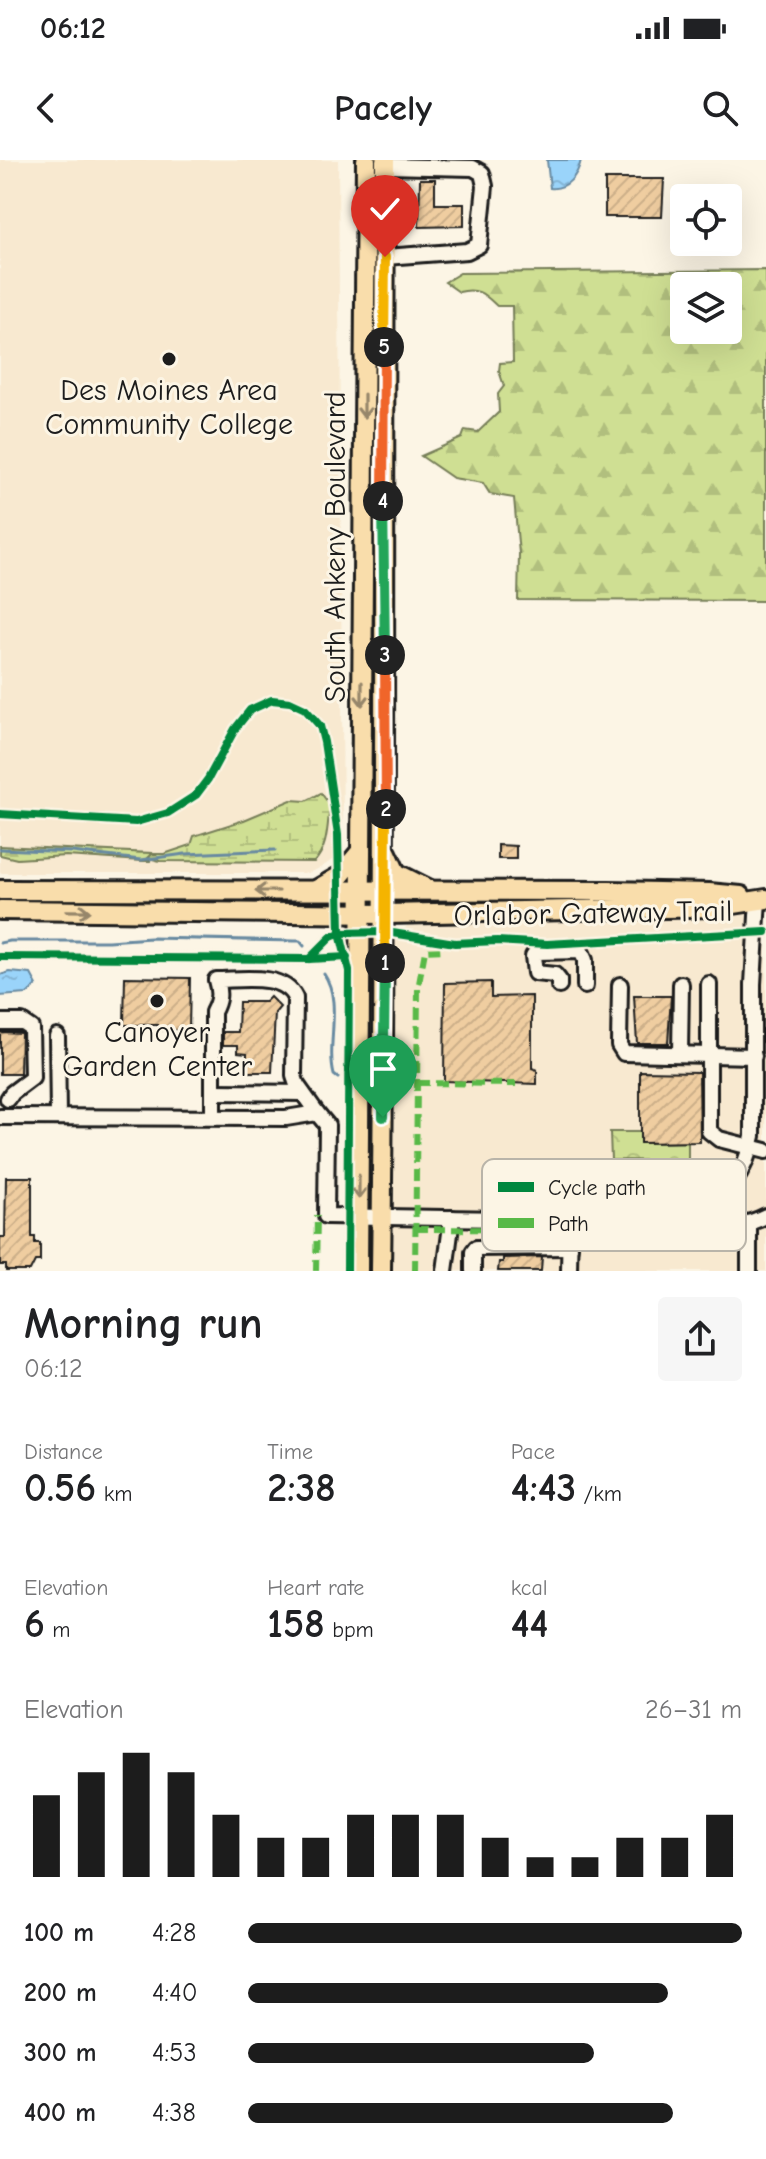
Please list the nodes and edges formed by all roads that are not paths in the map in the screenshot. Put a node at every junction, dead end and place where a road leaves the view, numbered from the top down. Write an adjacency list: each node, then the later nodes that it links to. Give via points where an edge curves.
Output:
1 (366, 160): 4 (main road, South Ankeny Boulevard)
2 (385, 163): 3 (main road, South Ankeny Boulevard); 3 (lane, via 473,168 482,173 485,186 479,245 467,251)
3 (385, 257): 5 (main road, South Ankeny Boulevard)
4 (365, 295): 5 (main road); 7 (main road, South Ankeny Boulevard, one-way to 7)
5 (384, 295): 6 (main road, South Ankeny Boulevard)
6 (386, 850): 10 (main road, South Ankeny Boulevard); 11 (main road, via 396,873)
7 (361, 851): 9 (main road, via 340,876); 10 (main road, South Ankeny Boulevard)
8 (0, 890): 9 (main road, one-way to 8)
9 (315, 891): 10 (main road)
10 (373, 892): 11 (main road); 14 (main road, South Ankeny Boulevard)
11 (438, 892): 12 (main road, via 709,893)
12 (762, 899): 14 (main road, via 714,907); 15 (lane)
13 (0, 910): 14 (main road, one-way to 14)
14 (374, 913): 36 (main road, South Ankeny Boulevard, one-way to 36); 38 (main road, South Ankeny Boulevard)
15 (760, 956): 21 (lane)
16 (681, 984): 24 (lane)
17 (709, 984): 25 (lane)
18 (620, 985): 24 (lane, via 620,1050)
19 (559, 986): 20 (lane, via 555,975 535,973 536,952 581,951)
20 (585, 986)
21 (760, 1015): 26 (lane)
22 (0, 1022): 29 (lane, via 22,1022 31,1028 32,1078)
23 (57, 1036): 32 (lane)
24 (680, 1054): 25 (lane)
25 (709, 1055): 26 (lane); 34 (lane, via 709,1131 719,1139)
26 (754, 1056): 34 (lane, via 753,1136)
27 (213, 1092): 28 (lane); 28 (lane, via 216,980 270,981 291,988 294,1076); 33 (lane)
28 (302, 1093): 30 (lane)
29 (4, 1095): 31 (lane)
30 (317, 1113): 33 (lane); 36 (lane, via 327,1125 326,1216)
31 (4, 1117): 32 (lane)
32 (58, 1117): 33 (lane)
33 (213, 1117)
34 (758, 1149): 35 (lane)
35 (746, 1167)
36 (359, 1216): 38 (lane); 44 (main road, South Ankeny Boulevard)
37 (766, 1216): 41 (lane)
38 (382, 1217): 39 (lane); 45 (main road, South Ankeny Boulevard)
39 (452, 1218): 40 (lane); 46 (lane)
40 (482, 1219)
41 (749, 1223): 49 (lane)
42 (482, 1248): 47 (lane, via 473,1252)
43 (570, 1251): 48 (lane)
44 (358, 1271)
45 (381, 1271)
46 (445, 1271)
47 (473, 1271)
48 (569, 1271)
49 (749, 1271)

